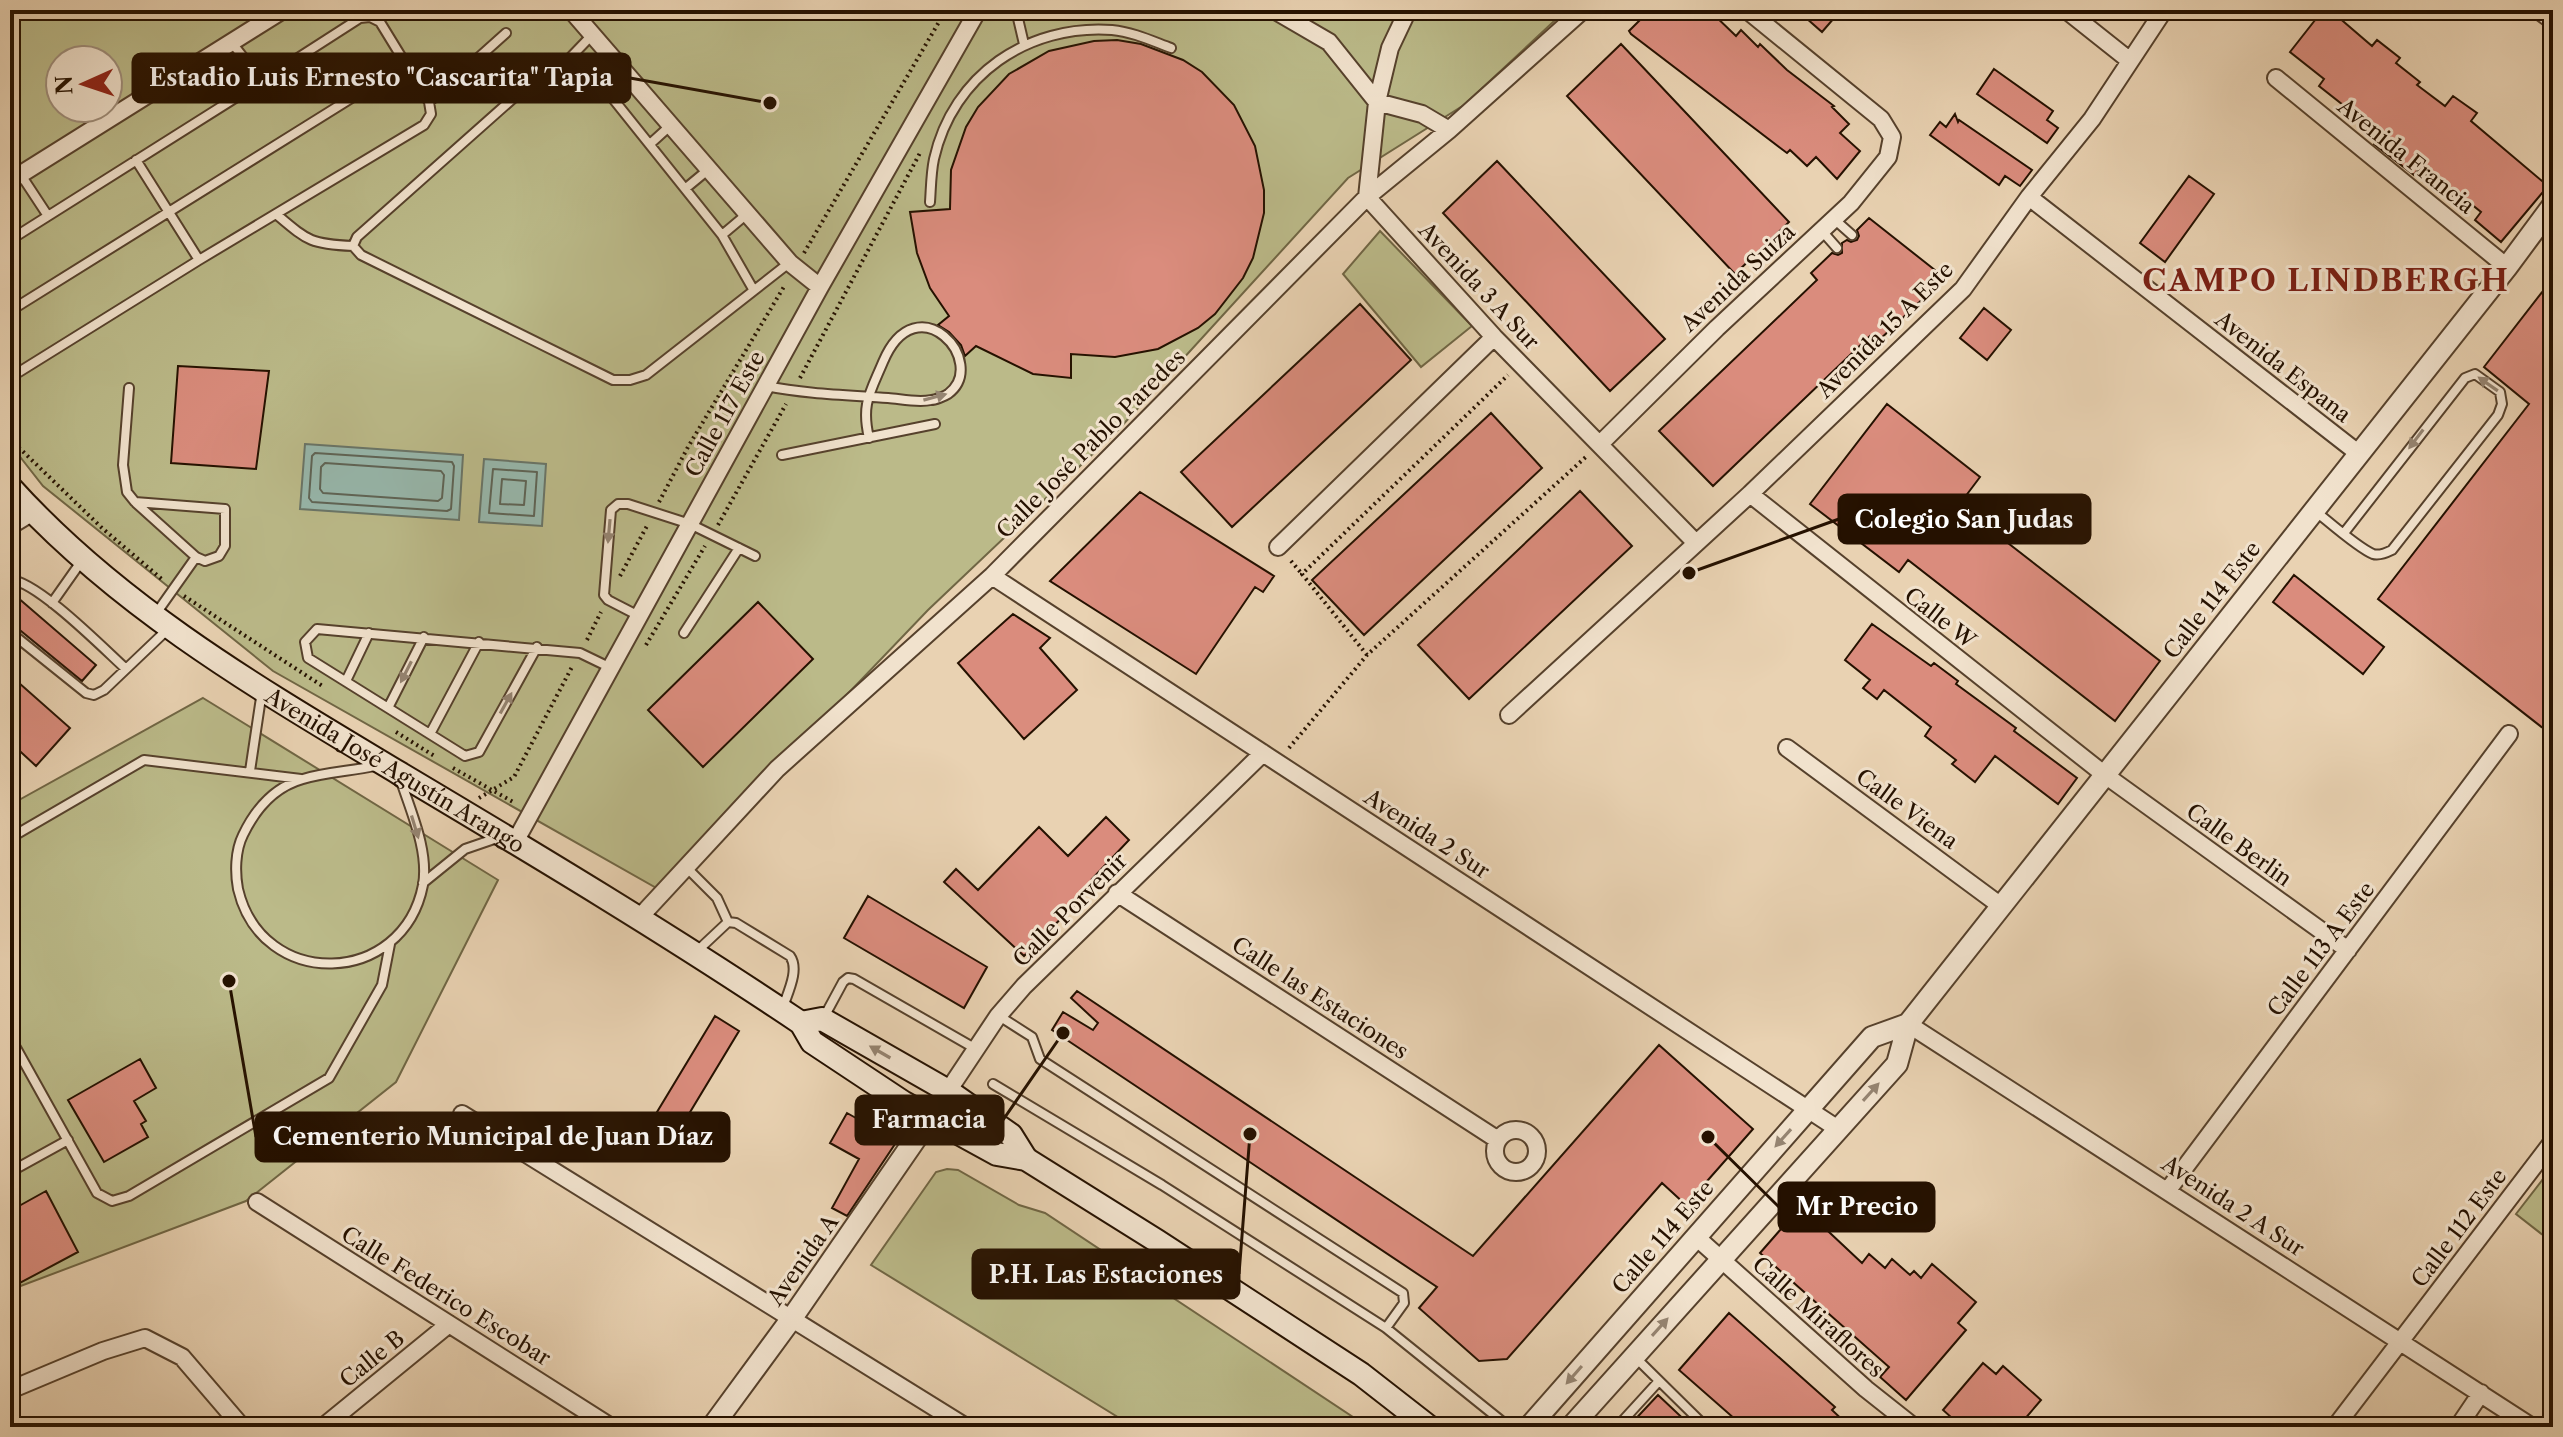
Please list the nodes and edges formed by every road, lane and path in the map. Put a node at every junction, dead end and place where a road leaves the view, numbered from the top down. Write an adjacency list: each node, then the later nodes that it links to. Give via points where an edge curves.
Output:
1 (283, 10): 18 (street)
2 (571, 10): 17 (street)
3 (946, 10): 55 (path)
4 (978, 10): 57 (street, Calle 117 Este)
5 (1016, 10): 19 (lane)
6 (1274, 10): 29 (street, via 1329,42)
7 (1408, 10): 29 (street, via 1390,48)
8 (1583, 10): 31 (street, Calle José Pablo Paredes)
9 (1747, 10): 15 (street)
10 (1778, 10): 15 (street)
11 (2066, 10): 21 (street)
12 (2164, 10): 21 (street, Avenida 15 A Este)
13 (2538, 10): 14 (street)
14 (2553, 21)
15 (1766, 24): 46 (street, Avenida Suiza, via 1881,119 1892,137 1888,157)
16 (506, 33): 28 (lane)
17 (592, 34): 22 (lane); 25 (street)
18 (232, 42): 26 (lane); 36 (street)
19 (1024, 44): 20 (lane, via 1076,31 1114,30); 40 (lane, via 969,86 947,120 934,160)
20 (1171, 48)
21 (2129, 60): 39 (street, Avenida 15 A Este, via 2092,119)
22 (567, 61): 27 (lane, via 580,66); 52 (lane, via 554,62)
23 (406, 64): 26 (lane, via 380,22 360,18); 28 (lane); 42 (lane)
24 (2276, 78): 56 (street, Avenida Francia)
25 (631, 79): 27 (lane); 30 (street)
26 (262, 81): 34 (lane)
27 (610, 95): 32 (lane)
28 (429, 102): 43 (lane, via 431,114 424,125)
29 (1377, 102): 31 (street, via 1422,114); 38 (street)
30 (671, 125): 32 (lane); 35 (street)
31 (1449, 130): 38 (street, Calle José Pablo Paredes)
32 (650, 144): 37 (lane)
33 (923, 148): 65 (path)
34 (136, 160): 42 (lane); 45 (lane)
35 (709, 169): 37 (lane); 44 (street)
36 (15, 178): 45 (lane)
37 (686, 188): 49 (lane)
38 (1367, 197): 60 (street, Avenida 3 A Sur); 89 (street, Calle José Pablo Paredes)
39 (2029, 197): 71 (street, Avenida Espana); 74 (street, Avenida 15 A Este, via 1963,289)
40 (930, 202)
41 (2553, 205): 47 (street, Calle 114 Este)
42 (169, 212): 54 (lane); 59 (lane)
43 (276, 214): 52 (lane, via 317,244); 54 (lane)
44 (747, 214): 49 (lane); 55 (street)
45 (48, 216): 51 (lane)
46 (1834, 219): 48 (street, Avenida Suiza); 50 (lane)
47 (2547, 228): 56 (street, Calle 114 Este)
48 (1821, 231): 53 (lane); 70 (street, Avenida Suiza)
49 (722, 235): 58 (lane)
50 (1852, 235)
51 (10, 240)
52 (353, 246): 58 (lane, via 361,255 613,380 646,375)
53 (1837, 248)
54 (199, 260): 62 (lane, via 19,372)
55 (793, 266): 57 (street); 58 (lane); 77 (path)
56 (2507, 267): 71 (street, Calle 114 Este)
57 (820, 287): 63 (street, Calle 117 Este)
58 (753, 289)
59 (10, 311)
60 (1494, 337): 61 (street, Avenida 3 A Sur); 84 (street)
61 (1521, 363): 70 (street, Avenida 3 A Sur); 104 (path, via 1302,574)
62 (10, 372)
63 (765, 385): 65 (lane); 79 (street, Calle 117 Este)
64 (129, 388): 75 (lane, via 123,465 127,492)
65 (793, 391): 66 (lane); 82 (path)
66 (869, 396): 66 (lane, one-way to 66, via 930,401 950,393 960,375 953,344 933,328 898,336); 68 (lane, via 864,410)
67 (935, 424): 68 (lane)
68 (869, 438): 72 (lane)
69 (10, 439): 91 (path)
70 (1601, 443): 83 (street, Avenida 3 A Sur); 104 (path)
71 (2358, 453): 76 (street, Calle 114 Este)
72 (782, 455)
73 (10, 487): 78 (main road, Avenida José Agustín Arango)
74 (1750, 494): 83 (street, Avenida 15 A Este); 122 (street, Calle W)
75 (135, 502): 87 (lane); 87 (lane, via 225,509 225,546 219,556 205,561)
76 (2313, 510): 81 (lane); 122 (street, Calle 114 Este)
77 (655, 511): 79 (lane); 92 (path); 92 (lane, one-way to 92, via 628,504 611,510 604,584)
78 (33, 512): 80 (street); 88 (main road, Avenida José Agustín Arango)
79 (690, 524): 82 (lane); 94 (street, Calle 117 Este)
80 (10, 526)
81 (2344, 533): 81 (lane, one-way to 81, via 2373,554 2392,550 2498,415 2500,392 2475,374 2465,378)
82 (712, 534): 85 (lane); 102 (path)
83 (1695, 542): 111 (street, Avenida 15 A Este)
84 (1278, 547)
85 (739, 548): 86 (lane); 98 (lane)
86 (755, 556)
87 (196, 557): 91 (lane)
88 (83, 559): 93 (lane); 95 (main road, Avenida José Agustín Arango)
89 (992, 576): 116 (street, Avenida 2 Sur); 129 (street, Calle José Pablo Paredes, via 777,769)
90 (10, 580): 93 (lane, via 22,581)
91 (174, 589): 95 (lane); 109 (path)
92 (608, 600): 94 (lane); 103 (path)
93 (52, 603): 106 (lane)
94 (640, 617): 105 (street, Calle 117 Este)
95 (161, 622): 106 (lane); 108 (main road, Avenida José Agustín Arango)
96 (10, 632): 106 (lane, via 86,693 104,690)
97 (369, 633): 99 (lane); 107 (lane); 107 (lane, via 317,629 305,642 308,658)
98 (684, 633)
99 (424, 637): 100 (lane); 110 (lane, one-way to 110)
100 (479, 642): 101 (lane); 113 (lane)
101 (537, 647): 103 (lane); 113 (lane, one-way to 101, via 465,756 479,752)
102 (644, 650)
103 (580, 653): 105 (lane); 124 (path, via 514,777)
104 (1367, 655): 118 (path, via 1286,752)
105 (611, 668): 126 (street, Calle 117 Este)
106 (126, 669)
107 (346, 681): 110 (lane)
108 (262, 691): 120 (main road, Avenida José Agustín Arango); 121 (lane)
109 (333, 693)
110 (388, 708): 113 (lane)
111 (1509, 715)
112 (385, 726): 117 (path)
113 (430, 734)
114 (2509, 734): 136 (street, Calle 113 A Este)
115 (1787, 748): 132 (street, Calle Viena)
116 (1263, 753): 118 (street, Avenida 2 Sur); 131 (street, Calle Porvenir)
117 (438, 759)
118 (1282, 765): 146 (street, Avenida 2 Sur)
119 (451, 767): 124 (path)
120 (391, 768): 123 (lane); 125 (main road, Avenida José Agustín Arango); 130 (lane, one-way to 130, via 422,851)
121 (250, 771): 123 (lane); 127 (lane, via 144,760)
122 (2105, 775): 132 (street, Calle 114 Este); 136 (street, Calle Berlin)
123 (302, 779): 135 (lane, via 275,793 253,815 239,842 235,877 254,928 298,960 328,965 362,960)
124 (491, 791): 125 (path); 126 (path)
125 (460, 809): 128 (main road, Avenida José Agustín Arango)
126 (532, 812): 128 (street, Calle 117 Este)
127 (10, 838)
128 (509, 839): 130 (lane, via 465,849); 133 (main road, Avenida José Agustín Arango)
129 (686, 867): 133 (street, Calle José Pablo Paredes); 134 (lane, via 717,898)
130 (423, 883): 135 (lane, via 413,916)
131 (1117, 893): 139 (street, Calle Porvenir); 151 (street, Calle las Estaciones)
132 (2001, 906): 141 (street, Calle 114 Este)
133 (639, 918): 137 (main road, Avenida José Agustín Arango)
134 (728, 922): 137 (lane); 138 (lane, via 794,961)
135 (390, 944): 150 (lane, via 382,985 329,1078 314,1088 112,1201 97,1193)
136 (2348, 950): 155 (street, Calle 113 A Este)
137 (694, 954): 138 (main road, Avenida José Agustín Arango)
138 (782, 1010): 140 (main road, Avenida José Agustín Arango)
139 (998, 1016): 143 (street, Calle Porvenir); 161 (lane, via 1032,1037 1040,1059 1403,1293 1404,1303)
140 (812, 1021): 143 (lane, via 843,982 854,979); 145 (main road, Avenida José Agustín Arango, one-way to 140); 148 (main road, Avenida José Agustín Arango, via 812,1042)
141 (1908, 1024): 146 (street, Calle 114 Este, via 1872,1037); 149 (street, Calle 114 Este, one-way to 141, via 1897,1064); 155 (street, Avenida 2 A Sur)
142 (10, 1037): 150 (lane)
143 (976, 1049): 145 (street, Calle Porvenir)
144 (993, 1084): 161 (lane)
145 (948, 1091): 148 (street, Calle Porvenir); 153 (main road, Avenida José Agustín Arango, via 1011,1135)
146 (1809, 1110): 149 (street, Avenida 2 Sur); 157 (street, Calle 114 Este, one-way to 157)
147 (462, 1114): 159 (street)
148 (930, 1118): 153 (main road, Avenida José Agustín Arango, via 997,1154); 159 (street, Avenida A)
149 (1838, 1129): 158 (street, Calle 114 Este)
150 (68, 1140): 154 (lane)
151 (1498, 1140)
152 (2553, 1141): 162 (street, Calle 112 Este)
153 (1026, 1159): 172 (main road, Avenida José Agustín Arango, via 1361,1374)
154 (10, 1172)
155 (2168, 1190): 162 (street, Avenida 2 A Sur)
156 (257, 1202): 160 (street, Calle Federico Escobar)
157 (1695, 1236): 158 (street, Calle Miraflores); 174 (street, Calle 114 Este, one-way to 174)
158 (1721, 1259): 163 (street, Calle 114 Este, one-way to 158); 178 (street, Calle Miraflores)
159 (792, 1318): 170 (street, Avenida A); 171 (street)
160 (449, 1324): 168 (street, Calle B); 169 (street, Calle Federico Escobar)
161 (1386, 1328): 173 (lane)
162 (2401, 1342): 166 (street, Avenida 2 A Sur); 179 (street)
163 (1634, 1356): 164 (lane); 175 (street, Calle 114 Este)
164 (1659, 1381): 176 (lane); 177 (lane)
165 (10, 1390): 167 (street, via 145,1338 182,1357)
166 (2481, 1393): 180 (street); 181 (street, Avenida 2 A Sur)
167 (242, 1427)
168 (323, 1427)
169 (611, 1427)
170 (712, 1427)
171 (966, 1427)
172 (1429, 1427)
173 (1509, 1427)
174 (1529, 1427)
175 (1571, 1427)
176 (1617, 1427)
177 (1706, 1427)
178 (1914, 1427)
179 (2335, 1427)
180 (2458, 1427)
181 (2532, 1427)

